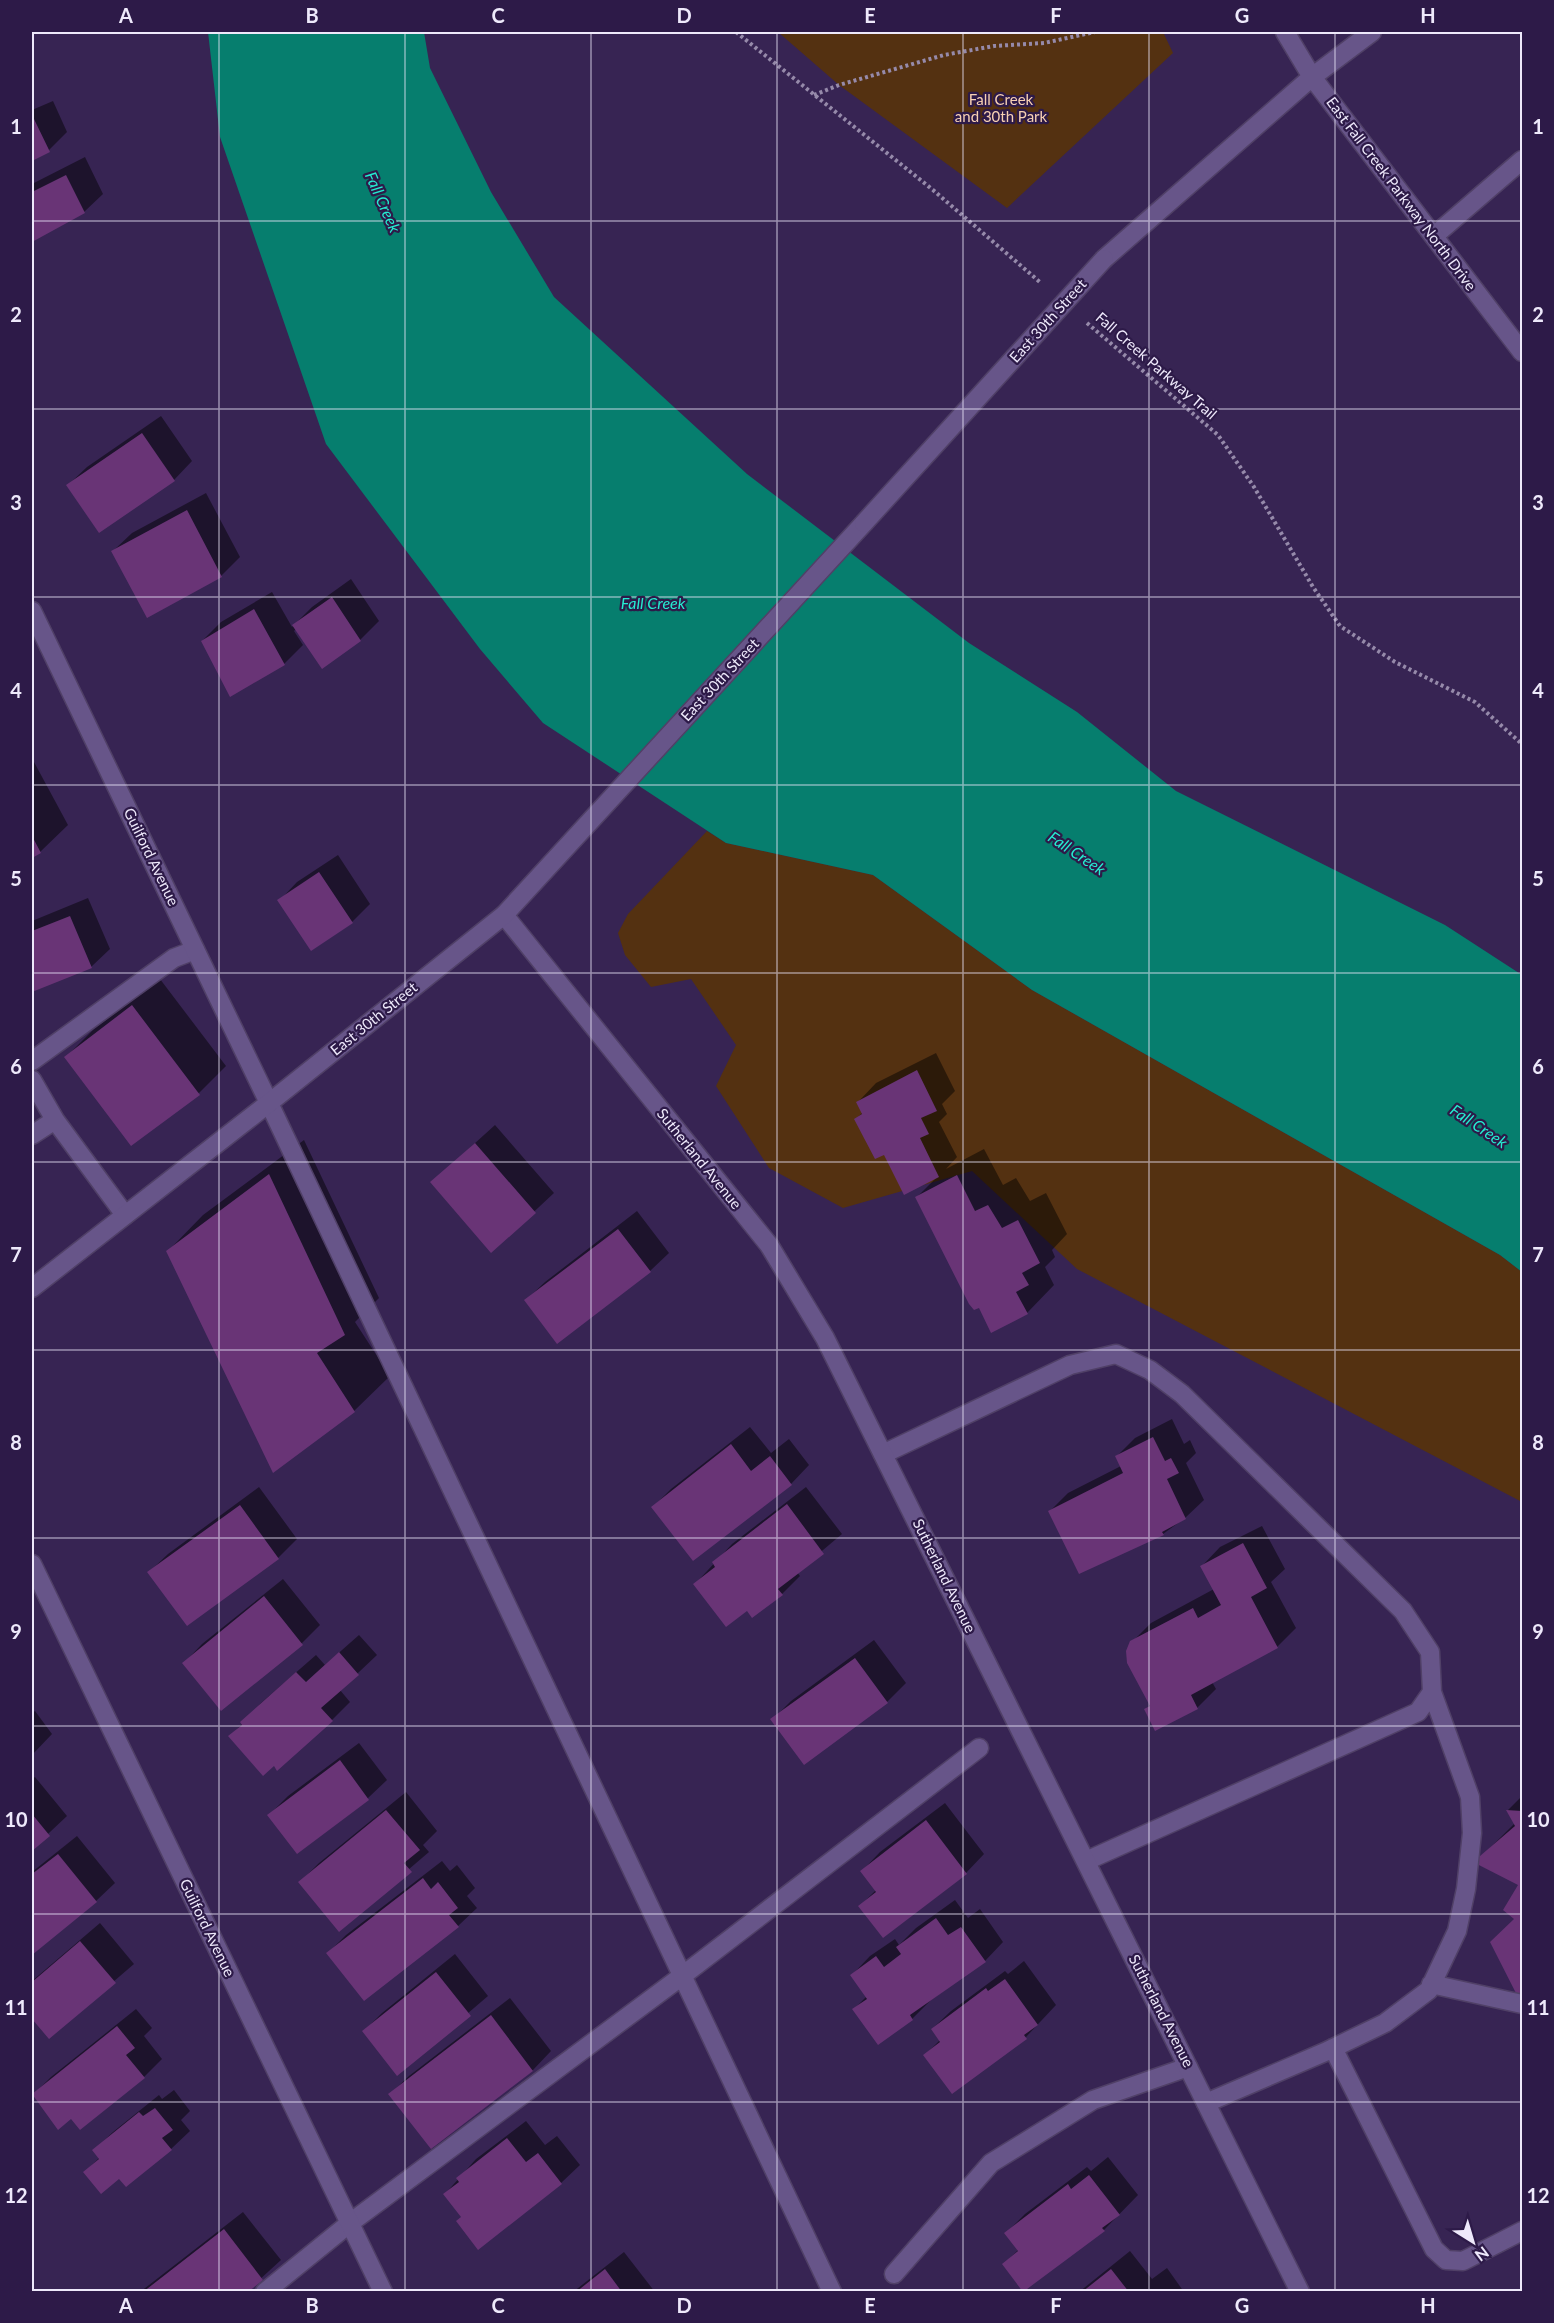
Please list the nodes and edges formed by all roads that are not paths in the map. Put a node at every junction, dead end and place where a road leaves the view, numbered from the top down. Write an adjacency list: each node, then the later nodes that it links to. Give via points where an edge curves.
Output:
1 (1285, 32): 3 (street, East Fall Creek Parkway North Drive)
2 (1372, 32): 3 (street, East 30th Street)
3 (1312, 77): 5 (street, East Fall Creek Parkway North Drive); 8 (street, East 30th Street, bridge, via 1104,259)
4 (1522, 160): 5 (street)
5 (1434, 236): 6 (street, East Fall Creek Parkway North Drive)
6 (1522, 352)
7 (32, 611): 9 (street, Guilford Avenue)
8 (504, 915): 12 (street, East 30th Street); 17 (street, Sutherland Avenue, via 769,1245 825,1338)
9 (195, 950): 10 (street, via 174,958); 12 (street, Guilford Avenue)
10 (32, 1061)
11 (32, 1080): 13 (street)
12 (269, 1103): 15 (street, East 30th Street); 22 (street, Guilford Avenue)
13 (55, 1120): 14 (street); 15 (street)
14 (32, 1135)
15 (125, 1215): 16 (street, East 30th Street)
16 (32, 1288)
17 (883, 1454): 19 (street, via 1070,1365 1116,1354 1150,1370 1182,1394 1403,1611 1430,1652); 21 (street, Sutherland Avenue)
18 (32, 1564): 28 (street, Guilford Avenue)
19 (1431, 1692): 21 (street, via 1418,1712); 23 (street, via 1470,1797 1472,1833 1457,1931)
20 (979, 1748): 22 (street)
21 (1086, 1861): 26 (street, Sutherland Avenue)
22 (682, 1976): 28 (street); 33 (street, Guilford Avenue)
23 (1431, 1984): 24 (street); 25 (street, via 1429,1990 1385,2023)
24 (1522, 2004)
25 (1333, 2048): 27 (street); 29 (street, via 1434,2249 1446,2260 1463,2261)
26 (1188, 2067): 27 (street, Sutherland Avenue); 30 (street, via 1093,2100 991,2163)
27 (1206, 2103): 34 (street, Sutherland Avenue)
28 (350, 2223): 31 (street); 32 (street, Guilford Avenue)
29 (1522, 2231)
30 (894, 2274)
31 (265, 2292)
32 (383, 2292)
33 (832, 2292)
34 (1300, 2292)

